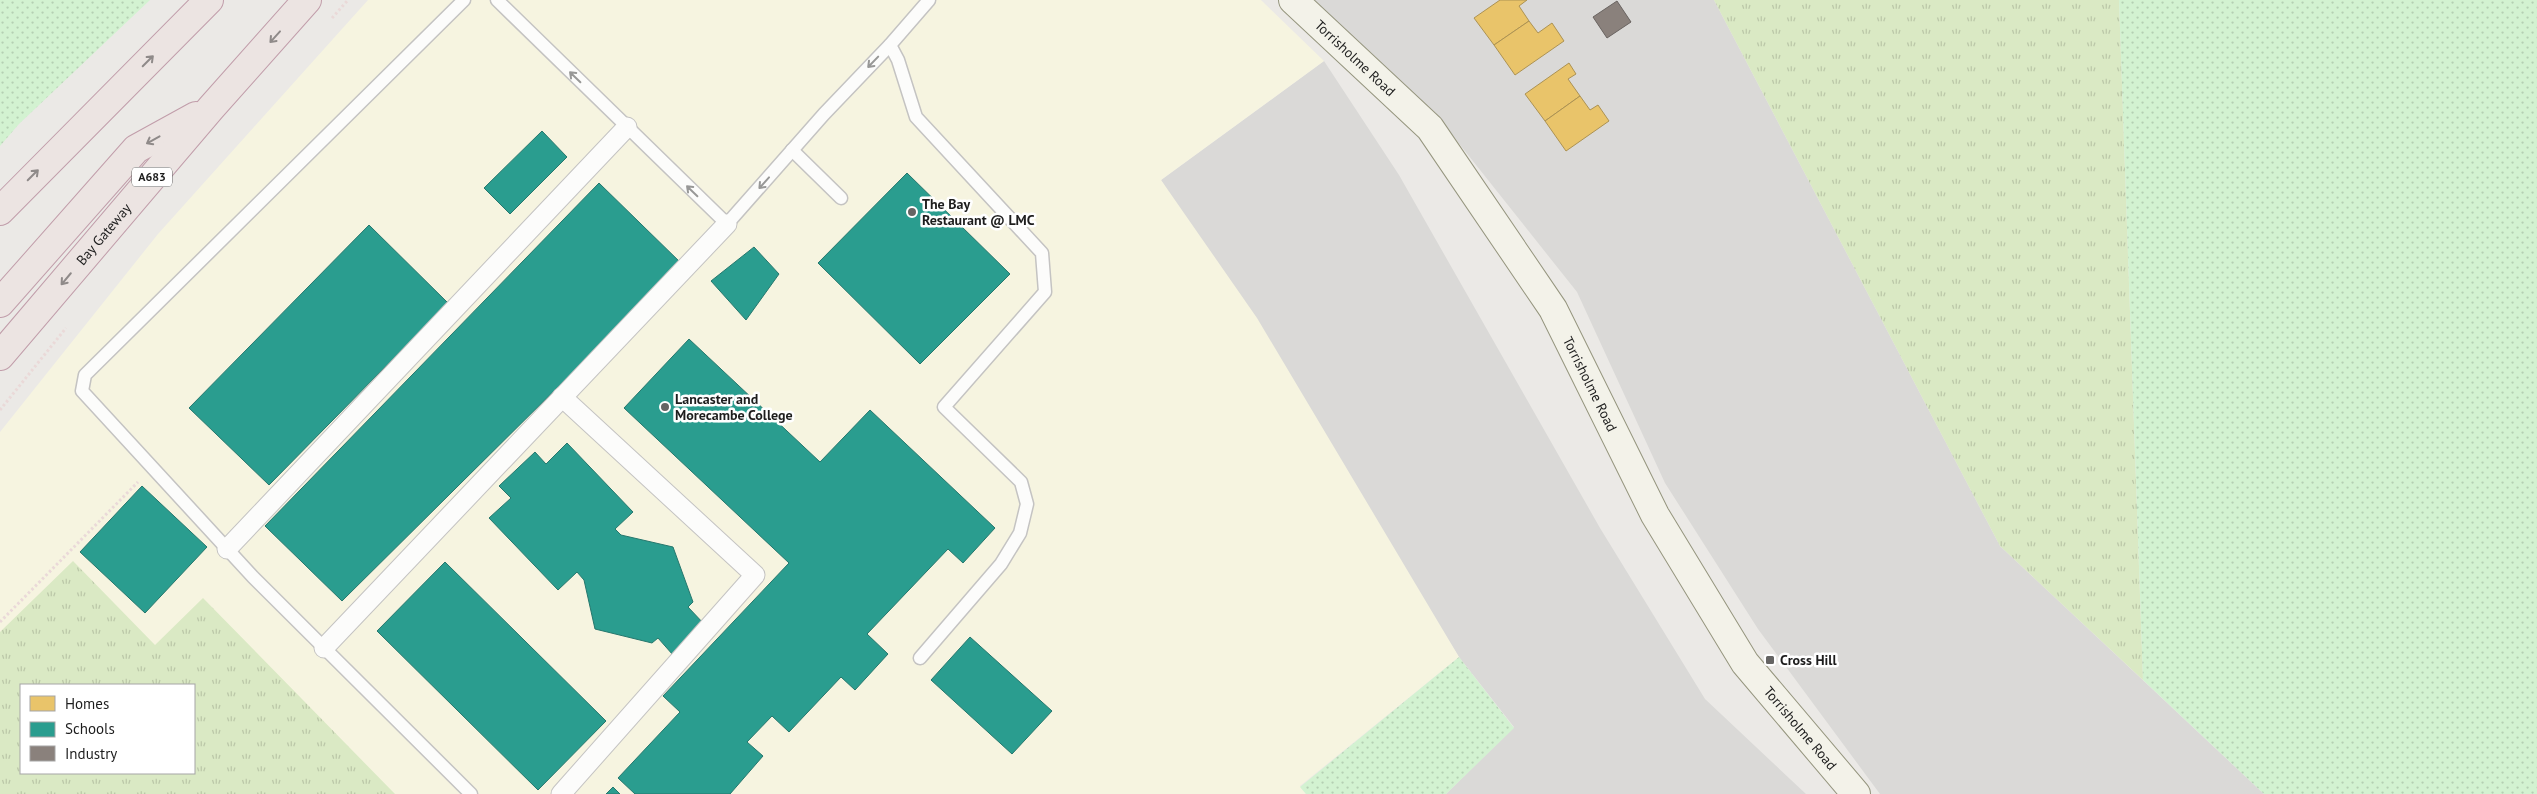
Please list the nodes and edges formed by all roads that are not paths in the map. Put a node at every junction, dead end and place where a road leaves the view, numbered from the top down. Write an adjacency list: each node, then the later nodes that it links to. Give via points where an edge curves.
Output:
1 (210, 0): 12 (highway, one-way to 1)
2 (307, 0): 8 (highway, Bay Gateway / A683, one-way to 8)
3 (464, 0): 17 (lane, via 85,375 82,391)
4 (496, 0): 9 (lane, one-way to 4)
5 (929, 0): 7 (lane)
6 (1293, 0): 22 (main road, Torrisholme Road, via 1430,128 1553,309 1655,515 1745,663)
7 (890, 45): 10 (lane, one-way to 10); 19 (lane, via 916,117 1042,254 1045,292 944,407 1021,482 1027,504 1020,533 1001,564)
8 (211, 108): 14 (highway, one-way to 14, via 136,149); 15 (highway, Bay Gateway / A683, one-way to 15)
9 (626, 127): 13 (lane, one-way to 9); 17 (street)
10 (792, 150): 11 (lane); 13 (lane, one-way to 13)
11 (841, 198)
12 (0, 211)
13 (727, 224): 16 (street)
14 (0, 303)
15 (0, 356)
16 (562, 397): 18 (street); 21 (street, via 756,575)
17 (226, 549): 18 (lane)
18 (324, 648): 20 (lane)
19 (920, 658)
20 (471, 794)
21 (561, 794)
22 (1856, 794)

